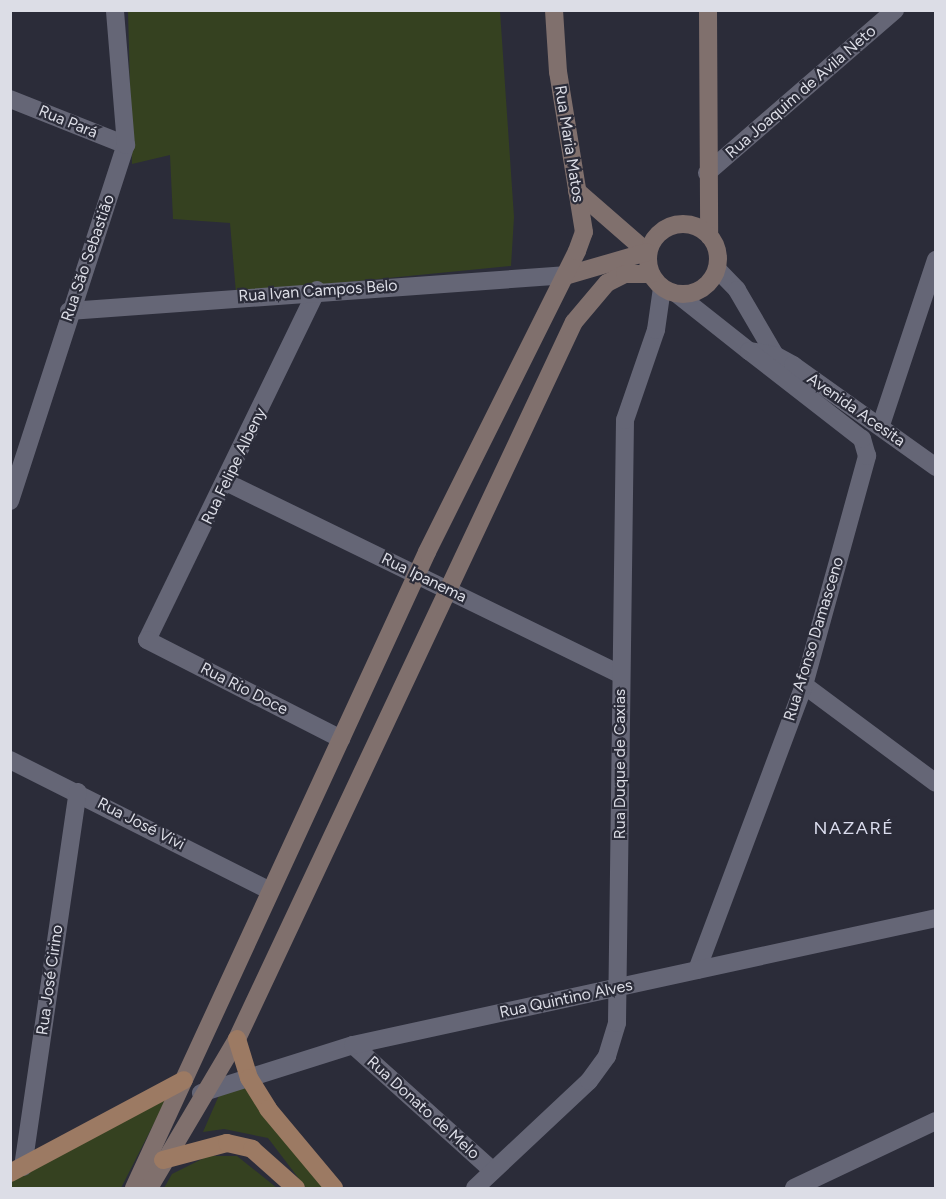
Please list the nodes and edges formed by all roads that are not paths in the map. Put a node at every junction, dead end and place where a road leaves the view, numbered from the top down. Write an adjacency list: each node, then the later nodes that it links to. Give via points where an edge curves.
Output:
1 (115, 10): 6 (street, Rua São Sebastião)
2 (554, 10): 8 (main road, Rua Maria Matos)
3 (708, 10): 7 (main road)
4 (896, 10): 7 (street, Rua Joaquim de Avila Neto)
5 (10, 99): 6 (street, Rua Pará)
6 (126, 145): 16 (street, Rua São Sebastião)
7 (707, 173): 9 (main road)
8 (577, 191): 10 (main road); 13 (main road, Rua Maria Matos, via 584,232)
9 (709, 237): 10 (main road, via 691,224 669,226); 12 (main road, via 718,255)
10 (647, 252): 13 (main road); 14 (main road)
11 (936, 260): 19 (street)
12 (717, 269): 14 (main road, via 704,289); 18 (street, Avenida Acesita, via 737,290)
13 (568, 275): 15 (street, Rua Ivan Campos Belo); 24 (main road, Rua Maria Matos)
14 (664, 286): 17 (street, Avenida Acesita); 25 (main road, via 625,274 607,283 574,322); 27 (street, Rua Duque de Caxias, via 656,330 625,420)
15 (317, 290): 16 (street, Rua Ivan Campos Belo); 22 (street, Rua Felipe Albeny)
16 (69, 311): 20 (street, Rua São Sebastião)
17 (749, 351): 18 (street, Avenida Acesita); 28 (street, Rua Afonso Damasceno, via 862,439 867,456)
18 (775, 355): 19 (street, Avenida Acesita)
19 (881, 426): 21 (street, Avenida Acesita)
20 (16, 461): 23 (street, Rua São Sebastião)
21 (936, 467)
22 (228, 483): 24 (street, Rua Ipanema); 26 (street, Rua Felipe Albeny)
23 (10, 501)
24 (417, 575): 25 (street, Rua Ipanema); 29 (main road, Rua Maria Matos)
25 (447, 589): 27 (street, Rua Ipanema); 37 (main road)
26 (147, 640): 29 (street, Rua Rio Doce)
27 (620, 674): 36 (street, Rua Duque de Caxias)
28 (804, 685): 31 (street); 35 (street, Rua Afonso Damasceno)
29 (341, 738): 33 (main road, Rua Maria Matos)
30 (10, 760): 32 (street, Rua José Vivi)
31 (936, 783)
32 (78, 792): 33 (street, Rua José Vivi); 44 (street, Rua José Cirino)
33 (270, 891): 40 (main road, Rua Maria Matos)
34 (936, 918): 35 (street, Rua Quintino Alves)
35 (697, 970): 36 (street, Rua Quintino Alves)
36 (620, 987): 38 (street, Rua Quintino Alves); 45 (street, Rua Duque de Caxias, via 607,1056 561,1112)
37 (237, 1039): 39 (main road); 41 (main road)
38 (353, 1045): 39 (street, Rua Quintino Alves); 45 (street, Rua Donato de Melo)
39 (249, 1078): 41 (street, Rua Quintino Alves); 49 (main road, via 268,1109)
40 (184, 1080): 44 (main road); 46 (main road, Rua Maria Matos)
41 (201, 1094): 43 (main road)
42 (936, 1121): 51 (street)
43 (163, 1160): 47 (main road); 48 (main road, via 227,1143 252,1149)
44 (17, 1170)
45 (493, 1171): 50 (street, Rua Duque de Caxias)
46 (134, 1188)
47 (149, 1188)
48 (297, 1188)
49 (334, 1188)
50 (475, 1188)
51 (794, 1188)

